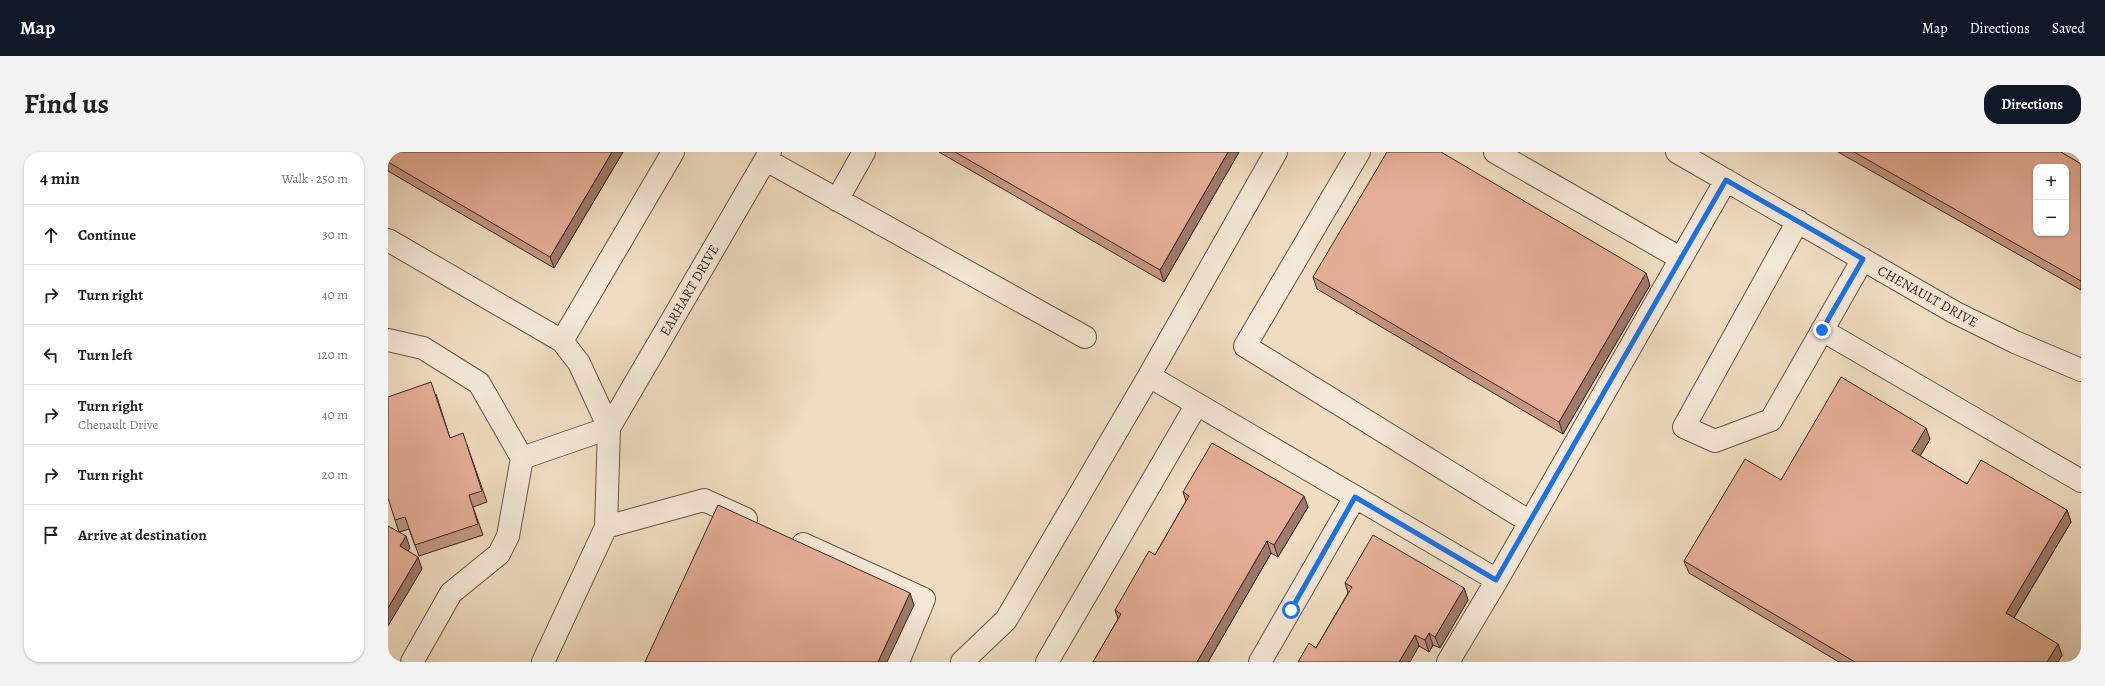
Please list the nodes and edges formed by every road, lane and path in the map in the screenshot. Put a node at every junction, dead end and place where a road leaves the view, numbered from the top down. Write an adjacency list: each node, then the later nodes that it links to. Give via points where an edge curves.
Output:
1 (673, 152): 17 (street)
2 (864, 152): 9 (street)
3 (1276, 152): 19 (street)
4 (1359, 152): 25 (street, via 1245,346)
5 (1495, 152): 12 (street)
6 (1690, 155): 8 (street, CHENAULT DRIVE)
7 (768, 156): 9 (street); 21 (street, EARHART DRIVE)
8 (1726, 180): 10 (street, CHENAULT DRIVE); 12 (street)
9 (837, 200): 15 (street)
10 (1798, 222): 13 (street, CHENAULT DRIVE); 14 (street, via 1684,427 1715,441 1771,420)
11 (388, 240): 17 (street)
12 (1680, 258): 25 (street)
13 (1863, 259): 14 (street); 18 (street, CHENAULT DRIVE, via 1954,312)
14 (1822, 330): 23 (street)
15 (1085, 337)
16 (388, 340): 22 (street, via 423,348 479,383)
17 (562, 341): 21 (street, via 579,362)
18 (2081, 370)
19 (1149, 376): 20 (street); 33 (street, via 1006,620)
20 (1197, 404): 24 (street); 34 (street)
21 (609, 428): 22 (street); 26 (street)
22 (522, 458): 30 (street, via 508,536 499,554 451,593)
23 (2081, 480)
24 (1355, 497): 29 (street); 35 (street)
25 (1530, 522): 29 (street)
26 (606, 526): 27 (street, via 704,500); 31 (street)
27 (761, 526)
28 (782, 535): 32 (street, via 924,599)
29 (1496, 580): 36 (street)
30 (412, 662)
31 (543, 662)
32 (898, 662)
33 (962, 662)
34 (1047, 662)
35 (1260, 662)
36 (1448, 662)

